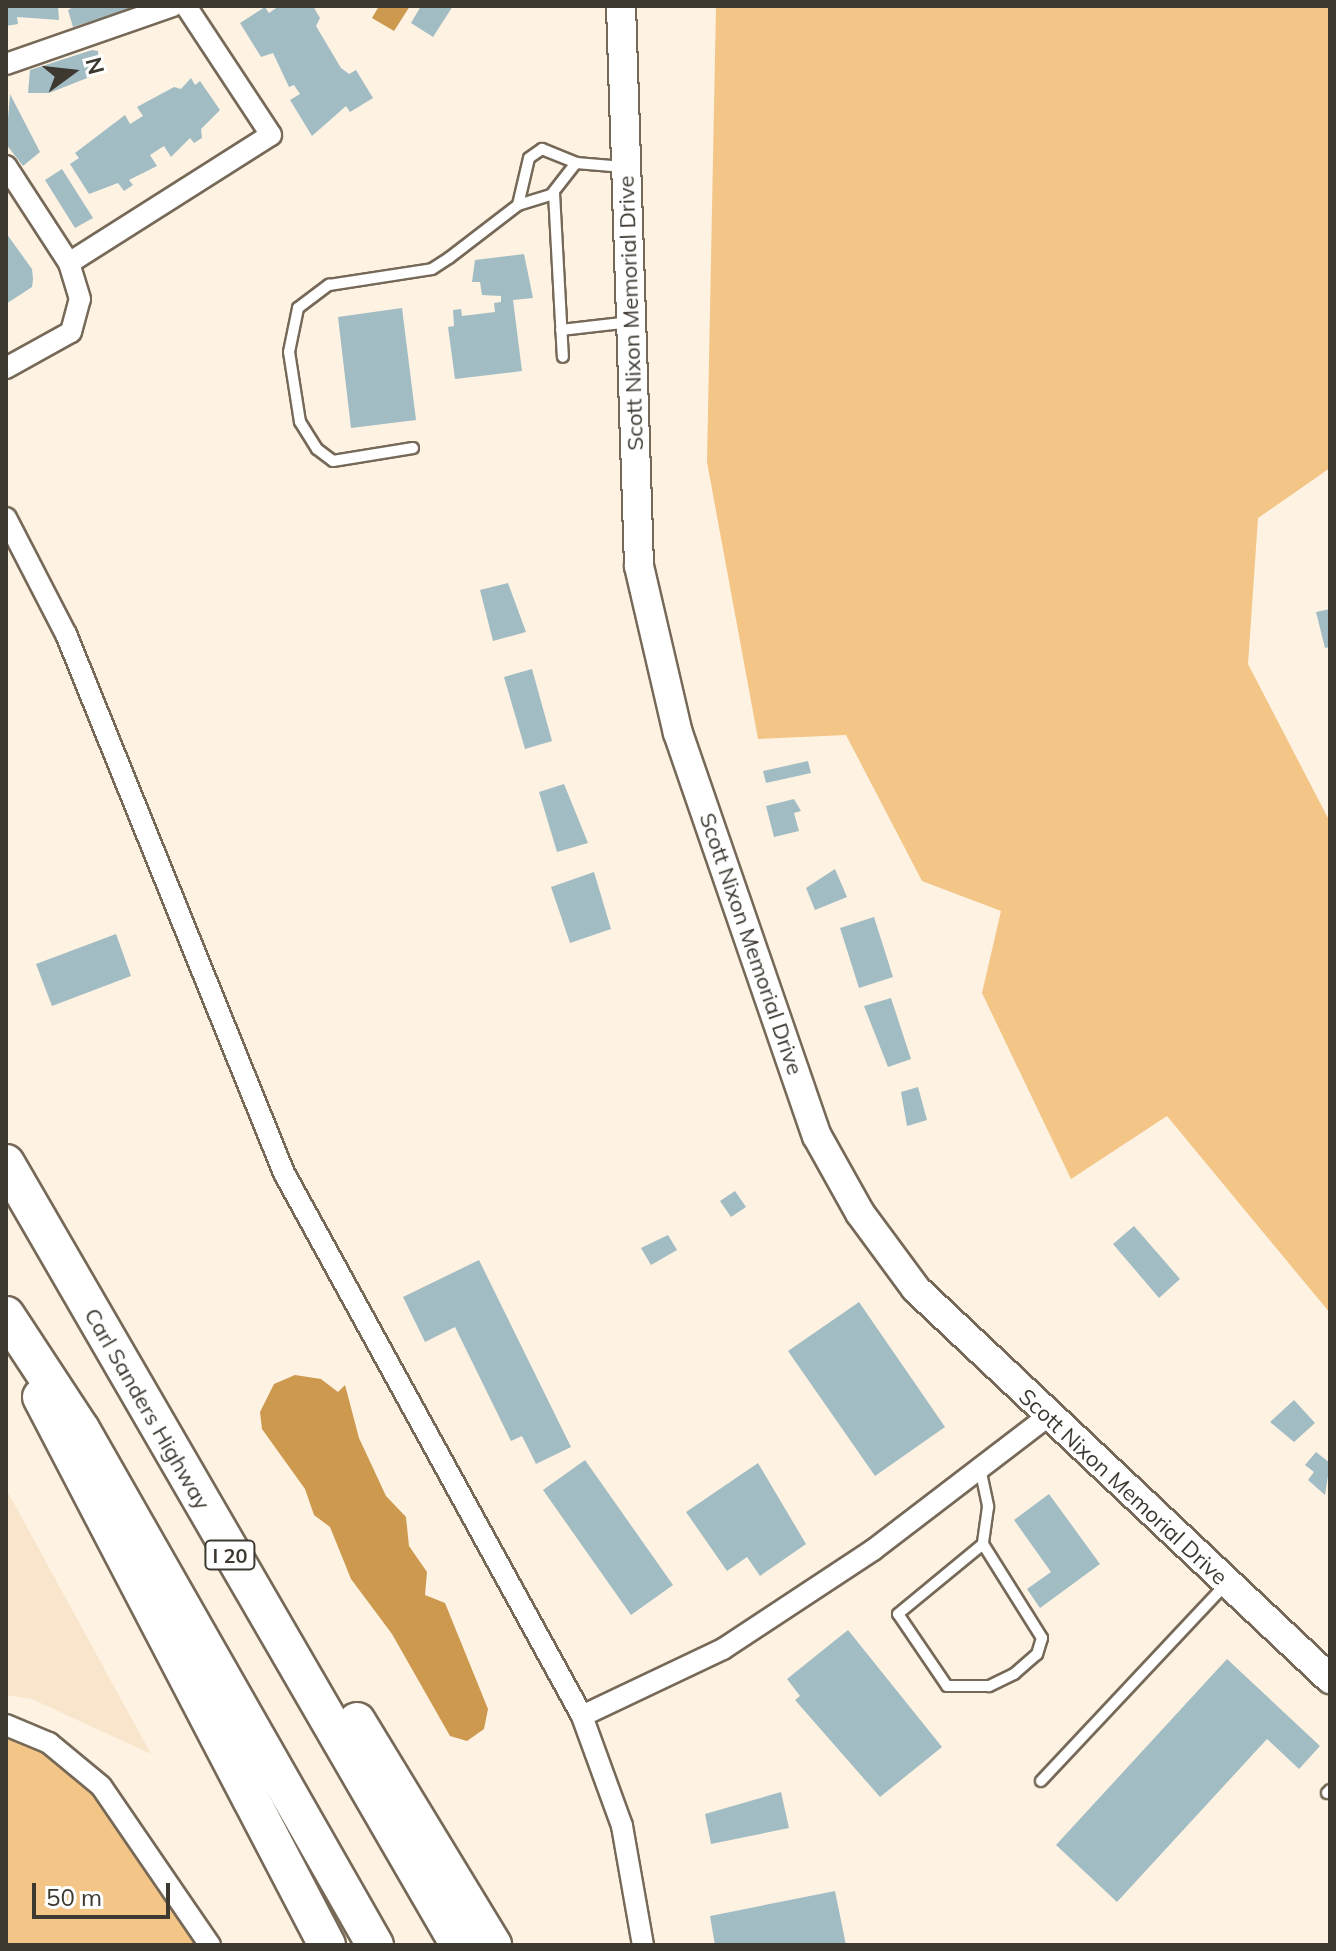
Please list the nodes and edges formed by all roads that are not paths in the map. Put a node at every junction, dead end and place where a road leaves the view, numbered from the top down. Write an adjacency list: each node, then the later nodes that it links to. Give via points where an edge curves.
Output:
1 (173, 6): 4 (street)
2 (186, 6): 10 (street, via 271,135)
3 (621, 6): 7 (main road, Scott Nixon Memorial Drive)
4 (6, 64)
5 (576, 163): 7 (lane); 8 (lane); 9 (lane, via 542,149 529,158)
6 (6, 166): 10 (street)
7 (626, 167): 11 (main road, Scott Nixon Memorial Drive)
8 (554, 193): 9 (lane); 12 (lane)
9 (518, 205): 15 (lane, via 432,269 329,285 298,308 289,352 300,422 317,449 333,461)
10 (69, 263): 14 (street, via 80,299 71,332)
11 (631, 322): 12 (lane); 19 (main road, Scott Nixon Memorial Drive, via 639,566 678,733 817,1136 860,1213 916,1289)
12 (561, 330): 13 (lane)
13 (563, 357)
14 (6, 368)
15 (413, 448)
16 (6, 518): 25 (street, via 66,634 284,1173)
17 (6, 1163): 21 (highway, Carl Sanders Highway / I 20)
18 (7, 1317): 29 (highway, via 59,1442); 30 (highway, via 81,1429)
19 (1047, 1417): 20 (street); 23 (main road, Scott Nixon Memorial Drive)
20 (980, 1468): 22 (lane, via 988,1507); 25 (street, via 873,1550 723,1649)
21 (217, 1534): 31 (highway, Carl Sanders Highway / I 20); 32 (highway, via 266,1569)
22 (983, 1544): 22 (lane, via 1042,1638 1037,1654 1014,1674 989,1686 947,1686 898,1614)
23 (1227, 1584): 24 (main road, Scott Nixon Memorial Drive); 27 (lane)
24 (1330, 1679)
25 (582, 1716): 33 (street, via 622,1826)
26 (6, 1725): 28 (street, via 49,1743 101,1786)
27 (1041, 1781)
28 (210, 1945)
29 (327, 1945)
30 (375, 1945)
31 (459, 1945)
32 (493, 1945)
33 (643, 1945)

